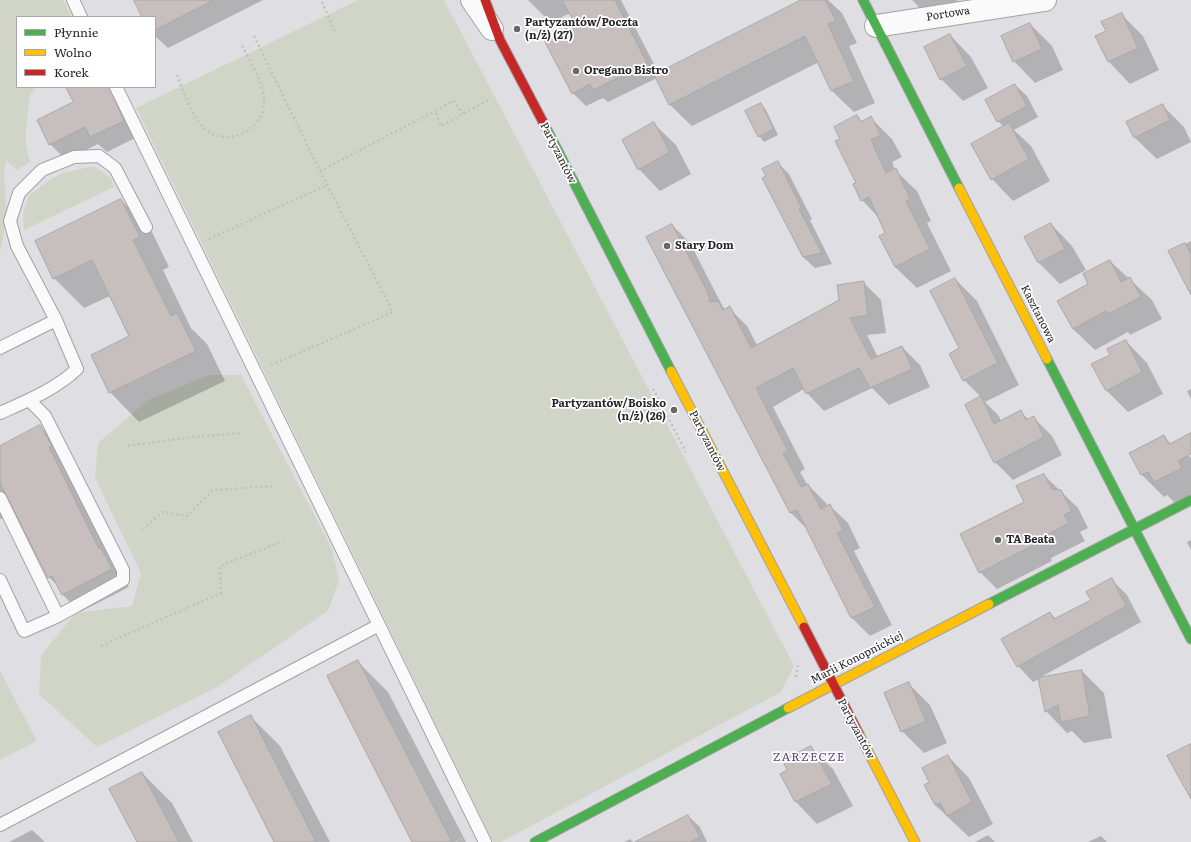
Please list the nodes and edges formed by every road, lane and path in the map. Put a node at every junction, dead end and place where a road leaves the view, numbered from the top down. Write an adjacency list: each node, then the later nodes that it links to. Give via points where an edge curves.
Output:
1 (73, 0): 7 (lane)
2 (472, 0): 11 (street, Partyzantów)
3 (485, 0): 11 (street, Partyzantów)
4 (863, 0): 8 (street, Kasztanowa)
5 (1045, 0): 8 (street, Portowa)
6 (322, 2): 9 (path)
7 (81, 16)
8 (876, 26): 33 (street, Kasztanowa)
9 (335, 32)
10 (254, 36): 18 (path)
11 (500, 40): 40 (street, Partyzantów)
12 (241, 43): 13 (path, via 261,85 264,99 260,119 244,134 228,137 208,132 199,123)
13 (177, 75)
14 (116, 88): 21 (lane)
15 (490, 99): 17 (path)
16 (435, 111): 17 (path, via 453,100); 17 (path, via 441,126); 18 (path)
17 (464, 114)
18 (320, 171): 19 (path)
19 (327, 185): 21 (path); 24 (path, via 393,312)
20 (146, 227): 22 (lane, via 115,168 99,156 74,157 42,170 19,193 10,221 17,246)
21 (194, 246): 24 (lane)
22 (56, 320): 23 (lane); 25 (lane, via 77,368 68,377)
23 (0, 348)
24 (256, 372): 37 (lane)
25 (29, 400): 26 (lane); 36 (lane, via 45,416 123,570 123,580)
26 (0, 413)
27 (243, 433): 28 (path)
28 (128, 446)
29 (275, 486): 32 (path, via 213,490 187,516 162,512)
30 (0, 498): 36 (lane)
31 (1191, 500): 33 (street, Marii Konopnickiej)
32 (144, 529)
33 (1135, 529): 38 (street, Kasztanowa); 40 (street, Marii Konopnickiej)
34 (283, 541): 39 (path, via 220,566 221,593)
35 (0, 580): 36 (lane, via 24,631)
36 (58, 616)
37 (379, 625): 41 (lane); 42 (lane)
38 (1191, 639)
39 (101, 646)
40 (833, 684): 43 (street, Marii Konopnickiej); 44 (street, Partyzantów)
41 (0, 825)
42 (485, 842)
43 (535, 842)
44 (915, 842)

